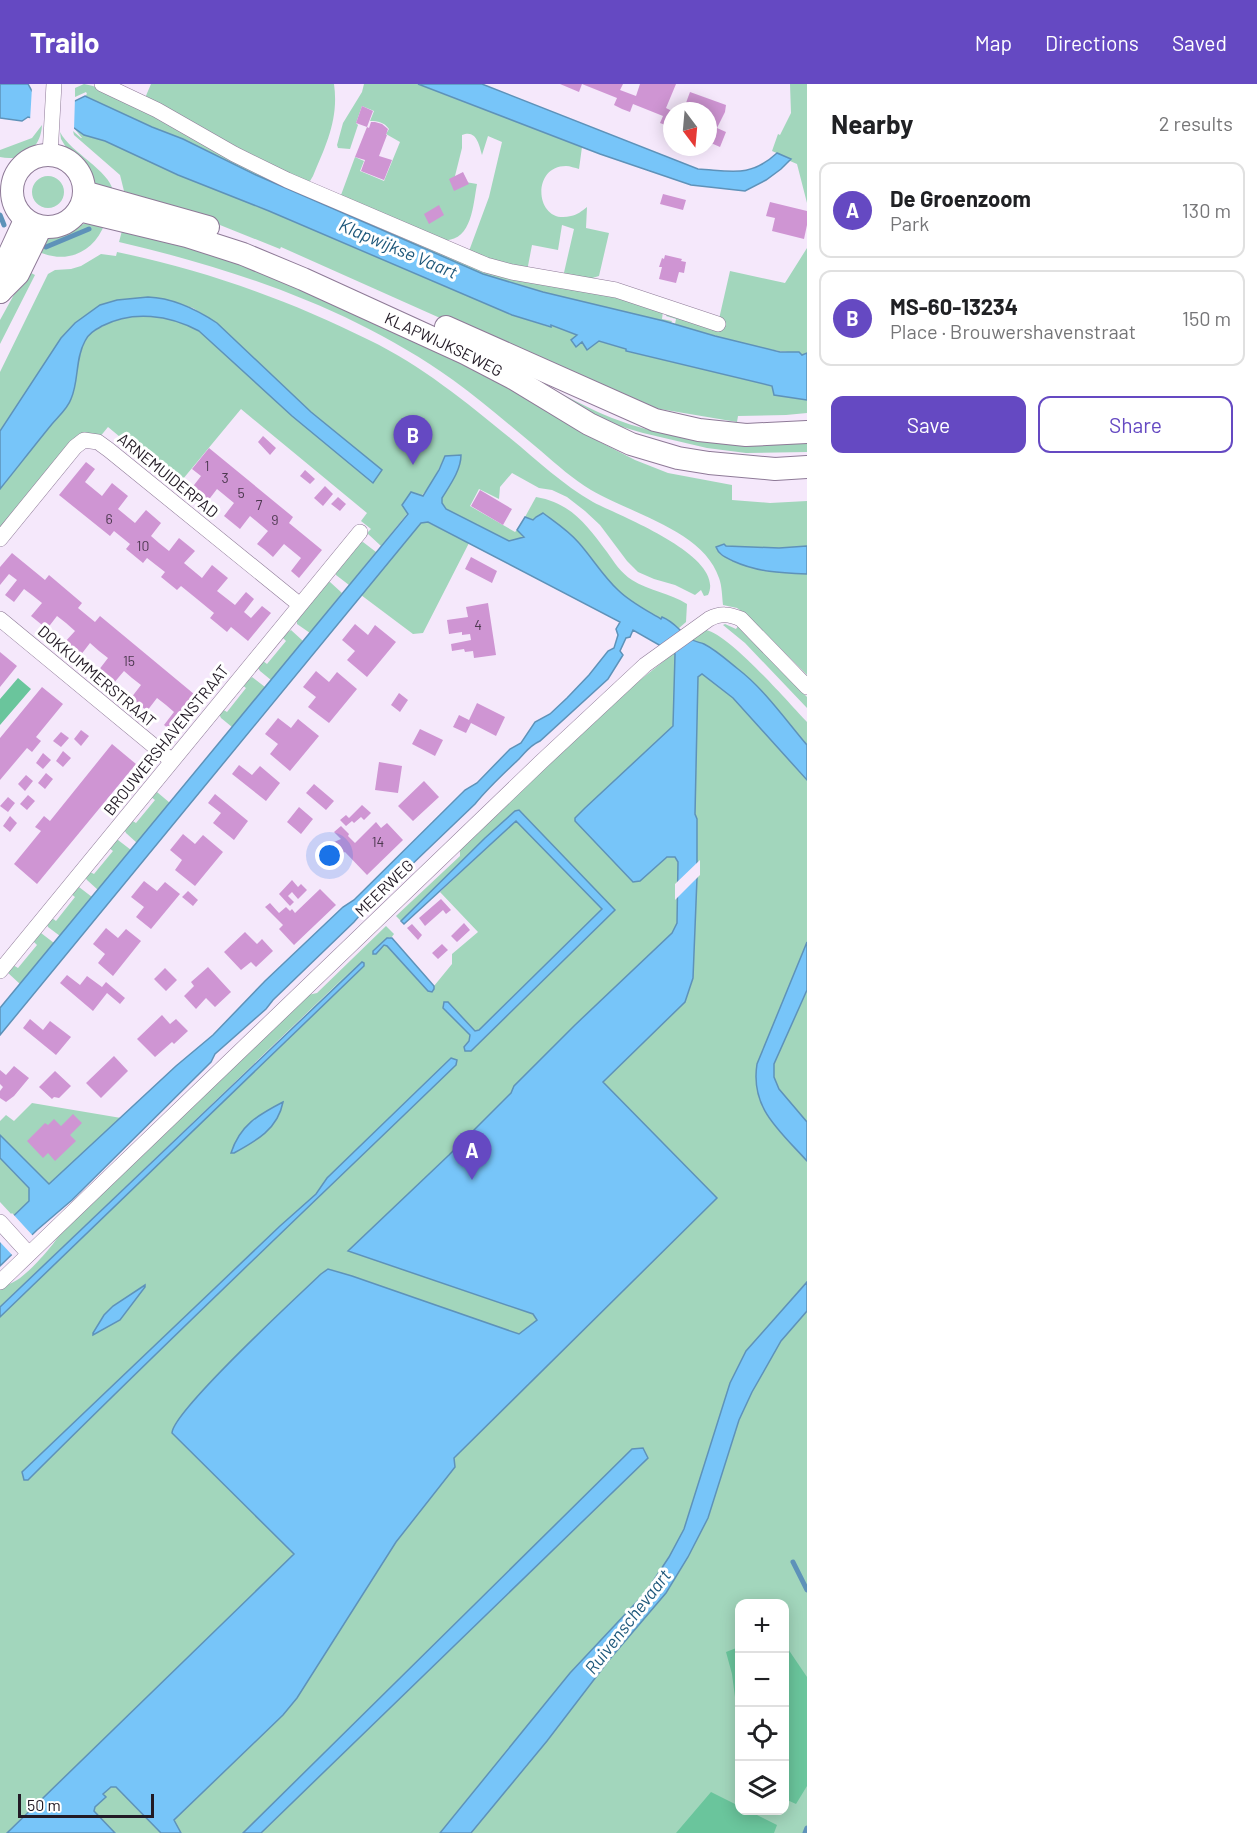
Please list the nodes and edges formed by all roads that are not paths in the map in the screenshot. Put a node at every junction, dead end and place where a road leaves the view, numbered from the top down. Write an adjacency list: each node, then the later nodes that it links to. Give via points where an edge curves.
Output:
1 (102, 84): 8 (street, via 286,180 486,265 616,290)
2 (54, 88): 3 (street)
3 (50, 155): 4 (main road, via 32,158); 5 (main road, via 74,166 81,177)
4 (7, 177): 6 (main road, via 15,207)
5 (82, 201): 6 (main road, via 74,217 60,226); 9 (main road, KLAPWIJKSEWEG, via 184,219 242,238 655,420 746,435); 10 (main road, KLAPWIJKSEWEG, via 243,254 303,279 465,353 631,444 708,463 776,469)
6 (33, 224): 7 (main road, via 8,256)
7 (0, 292)
8 (718, 324)
9 (807, 432)
10 (807, 467)
11 (360, 532): 13 (street, BROUWERSHAVENSTRAAT)
12 (0, 539): 13 (street, ARNEMUIDERPAD, via 75,447 84,440 98,442)
13 (300, 605): 16 (street, BROUWERSHAVENSTRAAT)
14 (0, 619): 16 (street, DOKKUMMERSTRAAT)
15 (807, 687): 19 (street, MEERWEG, via 741,619 717,615 691,631 615,693)
16 (172, 761): 17 (street, BROUWERSHAVENSTRAAT)
17 (0, 971)
18 (1, 1223): 19 (street)
19 (26, 1251): 20 (street, MEERWEG)
20 (0, 1282)

